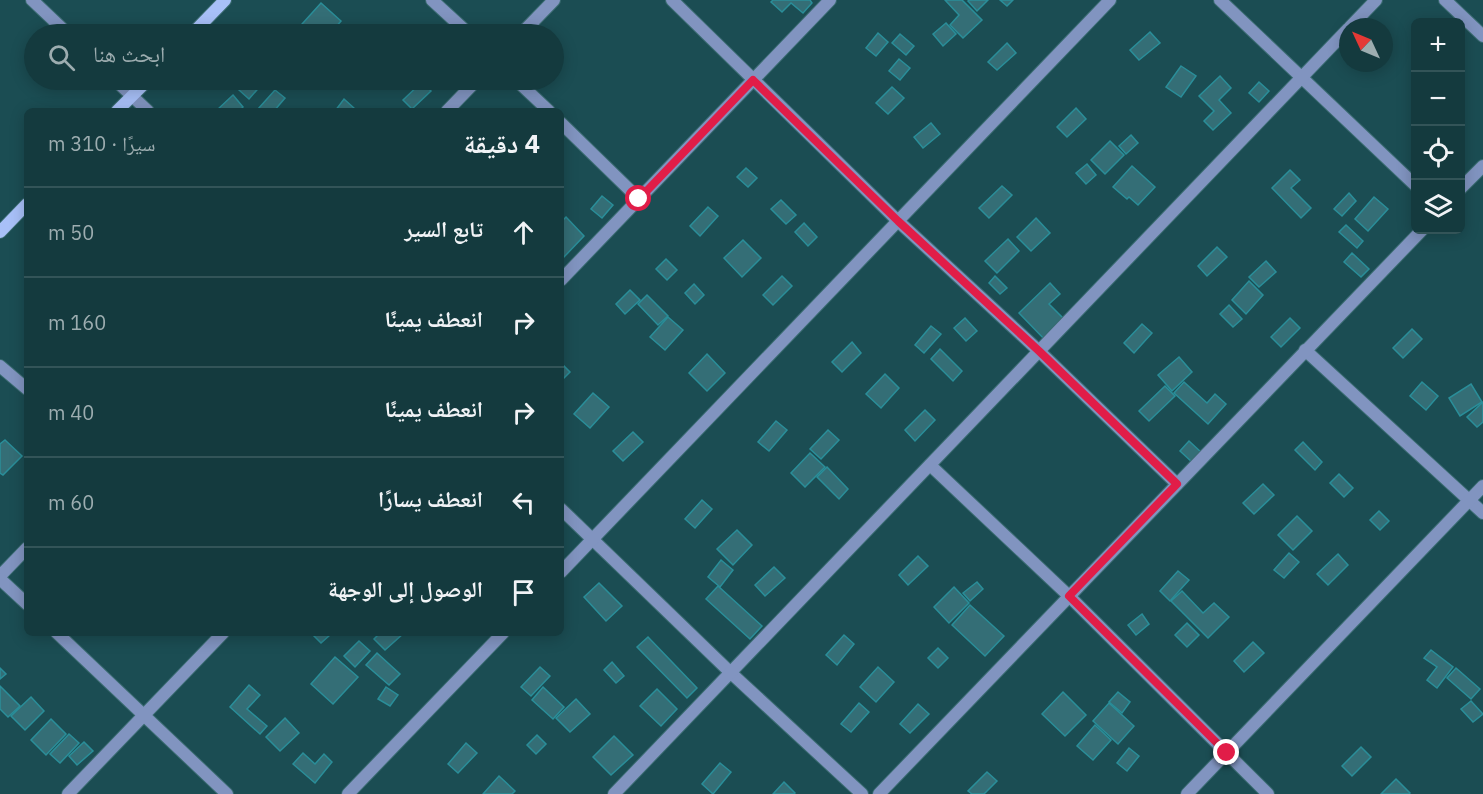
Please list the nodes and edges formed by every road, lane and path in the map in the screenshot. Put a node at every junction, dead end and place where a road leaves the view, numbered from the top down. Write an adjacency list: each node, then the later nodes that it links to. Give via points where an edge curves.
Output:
1 (32, 0): 12 (street)
2 (225, 0): 13 (street)
3 (432, 0): 14 (street)
4 (554, 0): 15 (street)
5 (672, 0): 19 (street)
6 (830, 0): 19 (street)
7 (1110, 0): 35 (street)
8 (1220, 0): 18 (street)
9 (1376, 0): 11 (street)
10 (1445, 0): 16 (street)
11 (1359, 18)
12 (57, 24)
13 (202, 24)
14 (458, 24)
15 (531, 24)
16 (1483, 36)
17 (1339, 38): 18 (street)
18 (1301, 78): 31 (street); 40 (street)
19 (753, 80): 33 (street); 35 (street)
20 (126, 90): 24 (street)
21 (138, 90): 24 (street)
22 (467, 90): 27 (street)
23 (527, 90): 28 (street)
24 (132, 96): 25 (street); 26 (street)
25 (120, 108)
26 (145, 108)
27 (450, 108)
28 (546, 108)
29 (564, 126): 33 (street)
30 (1483, 166): 32 (street)
31 (1411, 181)
32 (1465, 185)
33 (639, 199): 38 (street)
34 (24, 207): 36 (street)
35 (898, 221): 40 (street); 49 (street)
36 (0, 232)
37 (1418, 234): 39 (street)
38 (564, 277)
39 (1305, 350): 44 (street); 46 (street)
40 (1039, 351): 43 (street); 44 (street)
41 (0, 366): 42 (street)
42 (24, 386)
43 (930, 465): 53 (street); 58 (street)
44 (1177, 484): 53 (street)
45 (1483, 486): 46 (street)
46 (1470, 501): 48 (street); 60 (street)
47 (564, 512): 49 (street)
48 (1483, 513)
49 (593, 539): 51 (street); 58 (street)
50 (24, 551): 52 (street)
51 (564, 569)
52 (0, 577): 54 (street)
53 (1069, 596): 60 (street); 66 (street)
54 (24, 601)
55 (60, 636): 59 (street)
56 (220, 636): 59 (street)
57 (500, 636): 63 (street)
58 (731, 673): 64 (street); 65 (street)
59 (144, 715): 61 (street); 62 (street)
60 (1227, 753): 67 (street); 68 (street)
61 (68, 794)
62 (226, 794)
63 (348, 794)
64 (614, 794)
65 (862, 794)
66 (879, 794)
67 (1187, 794)
68 (1268, 794)

